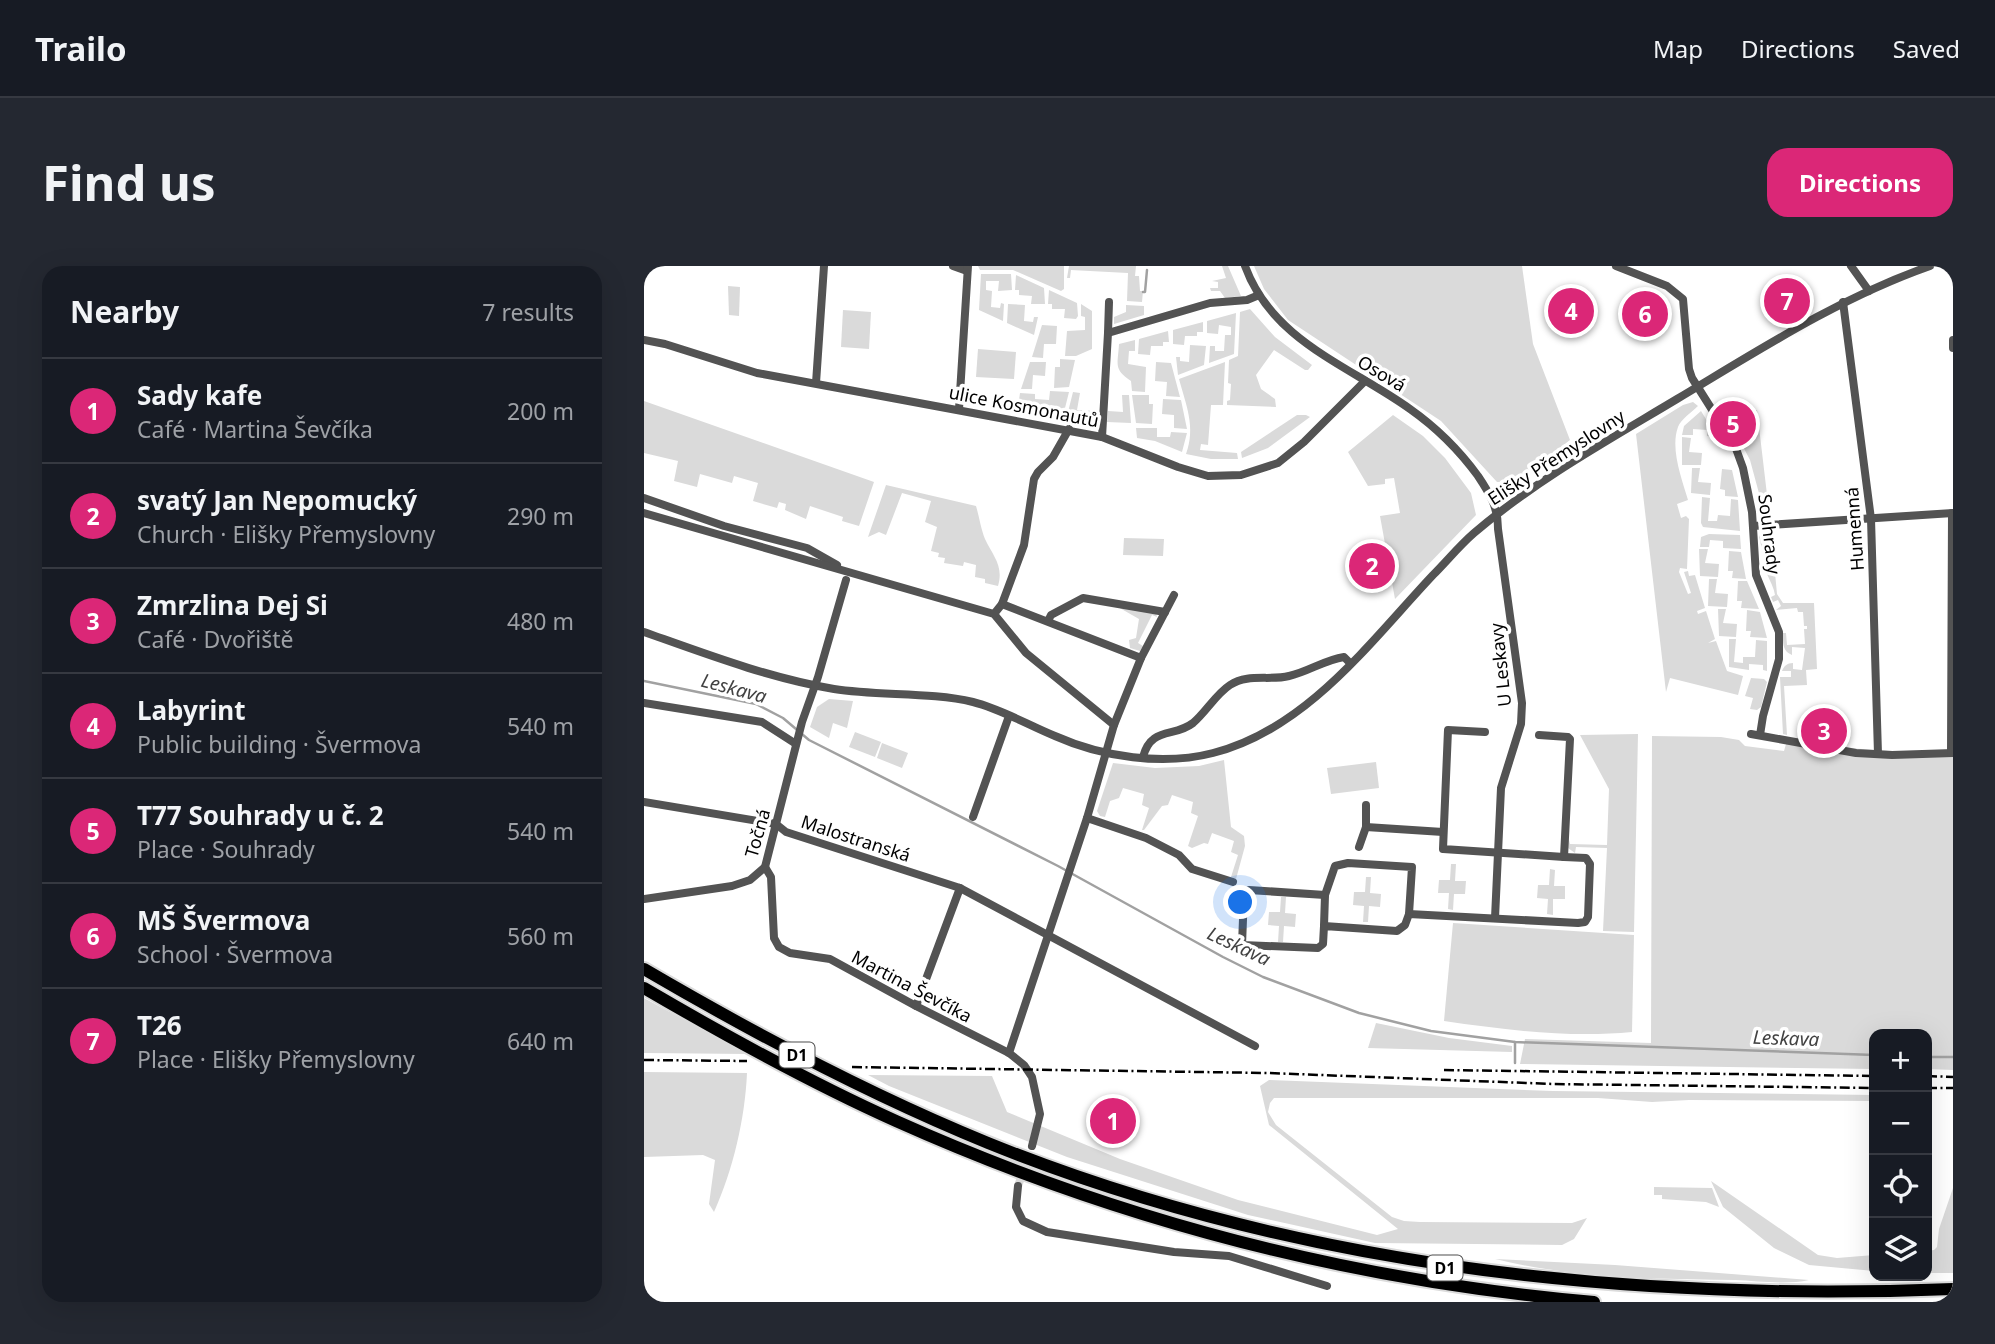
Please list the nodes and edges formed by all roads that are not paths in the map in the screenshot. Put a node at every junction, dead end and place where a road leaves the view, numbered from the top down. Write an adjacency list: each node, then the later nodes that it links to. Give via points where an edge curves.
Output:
1 (824, 266): 17 (street)
2 (953, 266): 7 (street)
3 (1245, 266): 9 (street, Osová)
4 (1616, 266): 18 (street, Souhrady, via 1667,286 1683,299 1689,369)
5 (1851, 266): 8 (street)
6 (1930, 266): 8 (street, Elišky Přemyslovny)
7 (967, 269): 19 (street)
8 (1869, 290): 11 (street, Elišky Přemyslovny)
9 (1259, 295): 12 (street, via 1210,303); 16 (street, Osová, via 1293,334)
10 (1109, 302): 12 (street)
11 (1843, 302): 18 (street, Elišky Přemyslovny); 26 (street, Humenná)
12 (1108, 332): 21 (street)
13 (644, 340): 17 (street, ulice Kosmonautů, via 757,373)
14 (1953, 340): 15 (street)
15 (1953, 348)
16 (1365, 381): 21 (street, ulice Kosmonautů, via 1278,463 1241,475 1208,476); 24 (street, Osová, via 1451,442 1489,492)
17 (816, 383): 19 (street, ulice Kosmonautů)
18 (1697, 386): 24 (street, Elišky Přemyslovny); 27 (street, Souhrady, via 1735,446 1747,482)
19 (959, 409): 20 (street, ulice Kosmonautů)
20 (1069, 429): 21 (street, ulice Kosmonautů); 30 (street, via 1034,479 1024,545)
21 (1102, 437)
22 (644, 498): 28 (street, via 807,548)
23 (644, 513): 28 (street)
24 (1498, 513): 37 (street, Elišky Přemyslovny, via 1465,541); 57 (street, U Leskavy, via 1522,703 1521,724 1502,788)
25 (1953, 513): 26 (street); 35 (street)
26 (1871, 519): 27 (street); 47 (street, Humenná)
27 (1753, 526): 47 (street, Souhrady, via 1756,575 1779,632 1779,659 1755,735)
28 (847, 576): 32 (street); 38 (street, Točná)
29 (1174, 594): 31 (street)
30 (1002, 604): 32 (street); 33 (street)
31 (1165, 612): 33 (street, via 1083,598); 36 (street)
32 (994, 614): 41 (street, via 1026,653)
33 (1048, 621): 36 (street)
34 (644, 632): 38 (street, Elišky Přemyslovny)
35 (1952, 643): 46 (street)
36 (1141, 659): 41 (street)
37 (1350, 663): 48 (street, Elišky Přemyslovny, via 1307,705 1242,744 1179,759); 48 (street, via 1344,657 1332,659 1288,677 1249,678 1231,684 1185,729 1160,733)
38 (816, 685): 40 (street, Elišky Přemyslovny, via 974,702); 44 (street, Točná)
39 (644, 703): 44 (street, via 762,722)
40 (1009, 716): 45 (street, Elišky Přemyslovny, via 1060,739); 51 (street)
41 (1114, 725): 45 (street)
42 (1485, 732): 55 (street, U Leskavy, via 1448,730)
43 (1539, 735): 58 (street, via 1570,739)
44 (797, 742): 53 (street, Točná)
45 (1107, 753): 48 (street, Elišky Přemyslovny); 52 (street)
46 (1952, 753): 47 (street)
47 (1878, 754)
48 (1143, 757)
49 (644, 802): 53 (street, Malostranská)
50 (1366, 805): 54 (street)
51 (973, 817)
52 (1087, 818): 60 (street, via 1146,838 1179,855 1192,869); 67 (street)
53 (776, 824): 59 (street, Točná); 61 (street, Malostranská, via 790,833)
54 (1366, 827): 55 (street); 56 (street)
55 (1443, 832): 57 (street, via 1443,849)
56 (1359, 848)
57 (1498, 853): 58 (street); 65 (street, U Leskavy)
58 (1564, 857): 65 (street, via 1586,858 1590,864 1585,922)
59 (765, 867): 63 (street, Točná, via 750,880 732,886); 70 (street, Martina Ševčíka, via 771,877 774,938 779,947 831,959)
60 (1233, 882)
61 (960, 888): 67 (street, Malostranská); 70 (street)
62 (1325, 895): 64 (street, via 1335,866 1412,867); 66 (street); 66 (street, via 1248,890 1244,893 1242,945 1312,948 1323,944)
63 (644, 900)
64 (1409, 914): 65 (street); 66 (street, via 1397,931)
65 (1495, 918)
66 (1324, 926)
67 (1048, 935): 71 (street, Malostranská); 72 (street)
68 (644, 969): 76 (highway, D1, via 782,1048 956,1129 1083,1178 1286,1237 1452,1269 1586,1286 1740,1295)
69 (644, 988): 77 (highway, D1, via 759,1054 895,1120 985,1158 1150,1217 1346,1266 1471,1288)
70 (916, 1006): 72 (street, Martina Ševčíka)
71 (1255, 1046)
72 (1009, 1053): 73 (street, Martina Ševčíka, via 1032,1077 1040,1114)
73 (1032, 1146)
74 (1018, 1186): 75 (street, via 1016,1207 1023,1221 1047,1232 1229,1256)
75 (1327, 1286)
76 (1953, 1289)
77 (1594, 1302)

